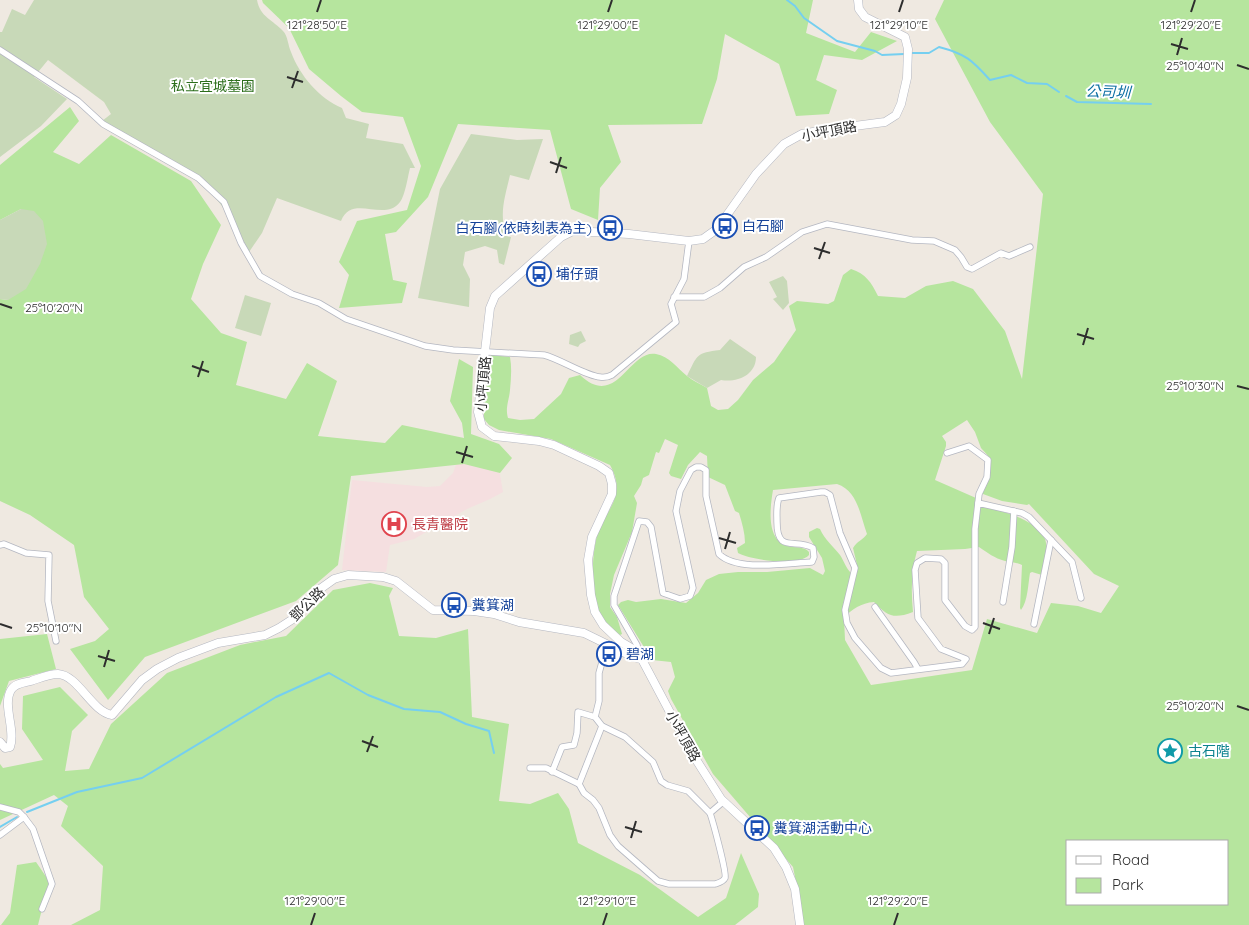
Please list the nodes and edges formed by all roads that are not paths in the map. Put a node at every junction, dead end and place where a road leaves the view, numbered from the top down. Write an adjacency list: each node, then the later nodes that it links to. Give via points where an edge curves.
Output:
1 (858, 0): 3 (street, 小坪頂路, via 865,17 905,38 907,78 896,115 885,122 802,134 784,144 756,174 717,229 703,238)
2 (0, 50): 6 (street, via 78,101 103,124 198,178 224,202 260,276 346,319 425,346)
3 (689, 241): 5 (street, via 684,279); 6 (street, 小坪頂路, via 573,231 495,296 490,308)
4 (1030, 247): 5 (street, via 1008,256 1002,253 972,269 955,250 934,241 826,224 802,232 766,257 744,267 704,297)
5 (674, 297): 6 (street, via 671,304 676,322 606,378 544,354)
6 (486, 350): 18 (street, 小坪頂路, via 478,412 482,427 494,436 554,445 609,473 612,494 592,538 588,560 591,595 595,612 603,624)
7 (948, 453): 8 (street, via 969,446 988,460 987,477 978,494)
8 (978, 502): 9 (street); 19 (street, via 975,627 972,630 965,626 946,600 945,563 925,558 915,570 918,618 941,649 966,659 962,664)
9 (1014, 511): 10 (street, via 1029,518); 13 (street)
10 (1051, 540): 12 (street, via 1072,562); 15 (street)
11 (0, 545): 16 (street, via 26,553 49,555 48,601)
12 (1081, 598)
13 (1004, 602)
14 (875, 607): 19 (street)
15 (1034, 624)
16 (56, 641)
17 (607, 644): 18 (street, 鄧公路, via 633,657); 20 (street, via 599,673 599,701); 22 (street, 鄧公路, via 584,633 518,622 494,614 433,610 396,581 348,575 334,579 320,589 293,619 265,635 218,643 157,669 142,680 112,715 105,714 60,674 16,685 8,700 13,740 10,747 5,748)
18 (639, 656): 19 (street, via 637,645 614,605 614,596 639,521 647,522 651,527 662,594 680,599 690,596 693,588 676,510 680,491 691,470 701,467 706,470 706,496 719,554 742,565 812,562 813,548 807,544 783,542 779,538 777,502 779,498 821,492 830,495 840,533 855,568 846,610 847,624 881,668 891,673); 26 (street, 小坪頂路, via 690,750)
19 (918, 669)
20 (595, 717): 21 (street); 24 (street, via 578,712 574,745 562,747)
21 (602, 726): 25 (street); 28 (street, via 625,737 653,762 661,781 688,791)
22 (0, 742)
23 (530, 768): 24 (street, via 546,768)
24 (552, 772): 25 (street)
25 (580, 784): 28 (street, via 599,808 618,846 658,881 669,884 715,884 725,878)
26 (724, 802): 28 (street); 32 (street, 小坪頂路, via 774,848 786,867 795,889)
27 (0, 806): 29 (street)
28 (710, 813)
29 (24, 817): 30 (street); 31 (street, via 33,828 52,884)
30 (0, 835)
31 (42, 909)
32 (800, 925)

